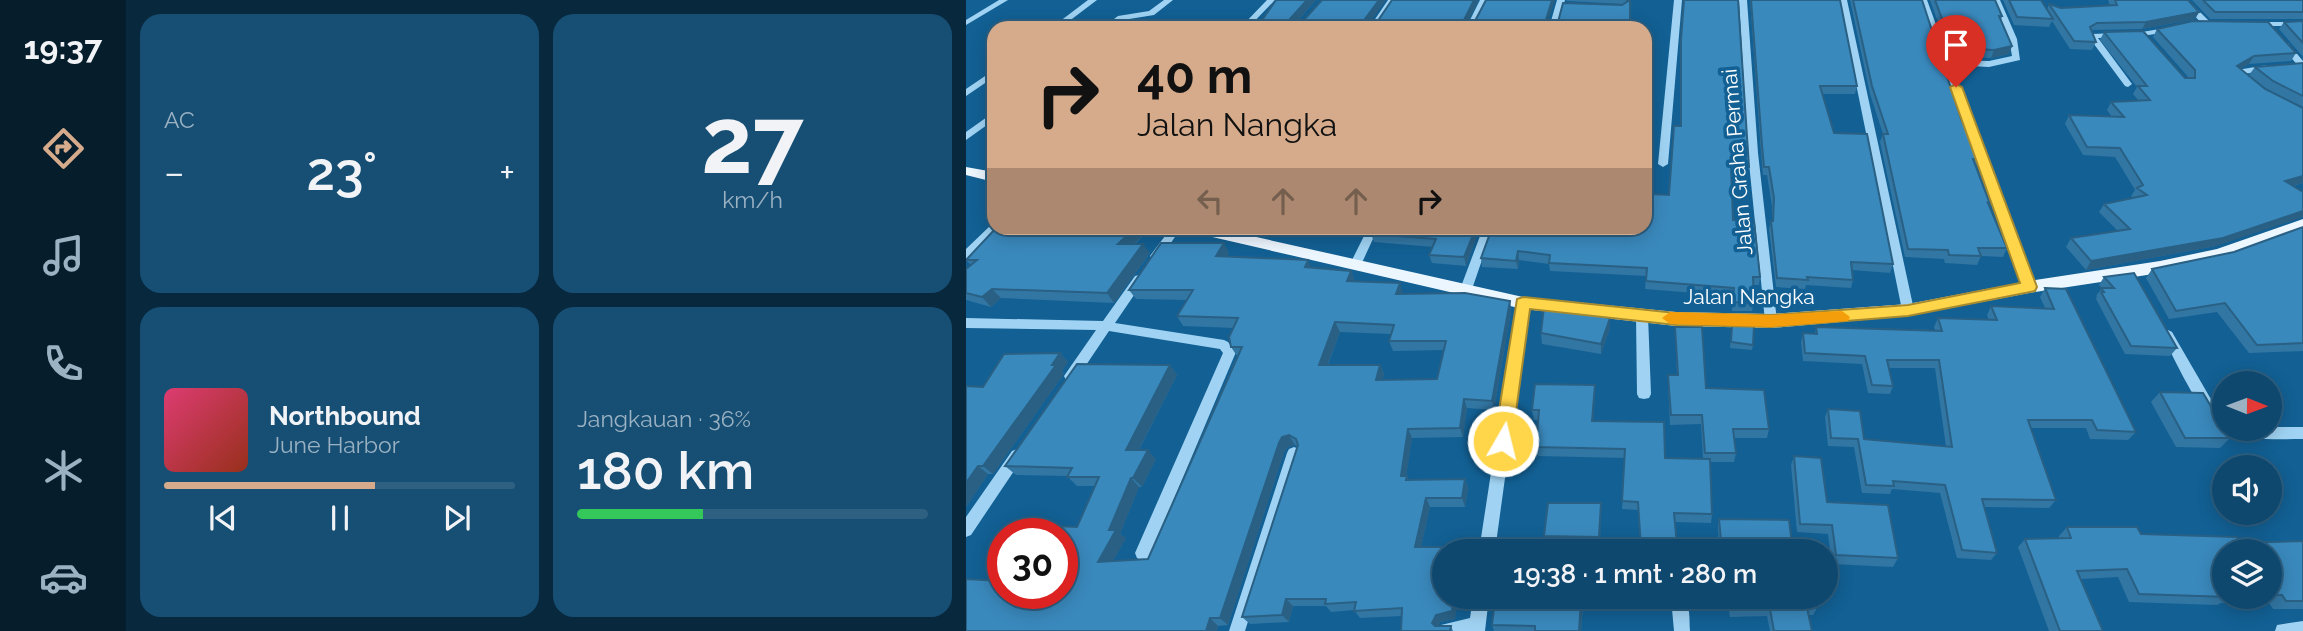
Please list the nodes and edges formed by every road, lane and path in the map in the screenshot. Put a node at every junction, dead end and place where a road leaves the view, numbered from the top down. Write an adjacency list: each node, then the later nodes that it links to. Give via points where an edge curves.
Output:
1 (1004, 0): 21 (street)
2 (1093, 0): 15 (street)
3 (1168, 0): 16 (street, via 1151,13)
4 (1271, 0): 17 (street)
5 (1392, 0): 18 (street)
6 (1484, 0): 19 (street)
7 (1678, 0): 41 (street)
8 (1743, 0): 58 (street, Jalan Graha Permai)
9 (1843, 0): 55 (street)
10 (1923, 0): 30 (street)
11 (1996, 0): 30 (street, via 2017,58 1989,64)
12 (2184, 0): 22 (street)
13 (1560, 3): 14 (street); 20 (street)
14 (1572, 7)
15 (1064, 21)
16 (1116, 21)
17 (1251, 21)
18 (1378, 21)
19 (1474, 21)
20 (1555, 21)
21 (966, 23)
22 (2202, 23): 26 (street)
23 (2265, 23): 24 (street); 25 (street); 31 (street)
24 (2242, 24)
25 (2303, 24)
26 (2219, 26)
27 (2178, 27): 28 (street)
28 (2142, 34): 29 (street); 36 (street, via 2092,36)
29 (2151, 44)
30 (1947, 62): 52 (street)
31 (2303, 65): 32 (street)
32 (2289, 66)
33 (2276, 68): 34 (street)
34 (2238, 74): 37 (street)
35 (987, 78): 38 (street)
36 (2128, 84)
37 (2254, 86)
38 (966, 93)
39 (987, 120): 40 (street)
40 (966, 137)
41 (1663, 164)
42 (966, 171): 43 (main road)
43 (987, 176)
44 (2303, 225): 52 (main road, Jalan Nangka, via 2136,277)
45 (988, 235): 50 (street)
46 (1171, 235): 60 (street)
47 (1245, 235): 51 (main road, Jalan Nangka)
48 (1370, 235): 51 (street)
49 (1486, 235): 53 (street)
50 (966, 256)
51 (1356, 264): 53 (main road, Jalan Nangka)
52 (2029, 287): 55 (main road, Jalan Nangka)
53 (1465, 292): 54 (main road, Jalan Nangka)
54 (1523, 303): 56 (main road, Jalan Nangka); 69 (street)
55 (1908, 310): 58 (main road, Jalan Nangka)
56 (1642, 316): 58 (main road, Jalan Nangka); 62 (street)
57 (2160, 320): 63 (street)
58 (1771, 321)
59 (966, 323): 60 (street)
60 (1105, 326): 61 (street); 70 (street, via 1224,345 1230,352)
61 (1066, 383)
62 (1644, 394)
63 (2212, 410)
64 (2282, 433): 65 (street)
65 (2303, 433)
66 (1028, 439): 68 (street)
67 (1294, 453): 75 (street)
68 (966, 530)
69 (1489, 539)
70 (1143, 553)
71 (1479, 609): 73 (street)
72 (1680, 609): 77 (street)
73 (1477, 628): 76 (street)
74 (2303, 629): 78 (street)
75 (1237, 631)
76 (1447, 631)
77 (1682, 631)
78 (2283, 631)

